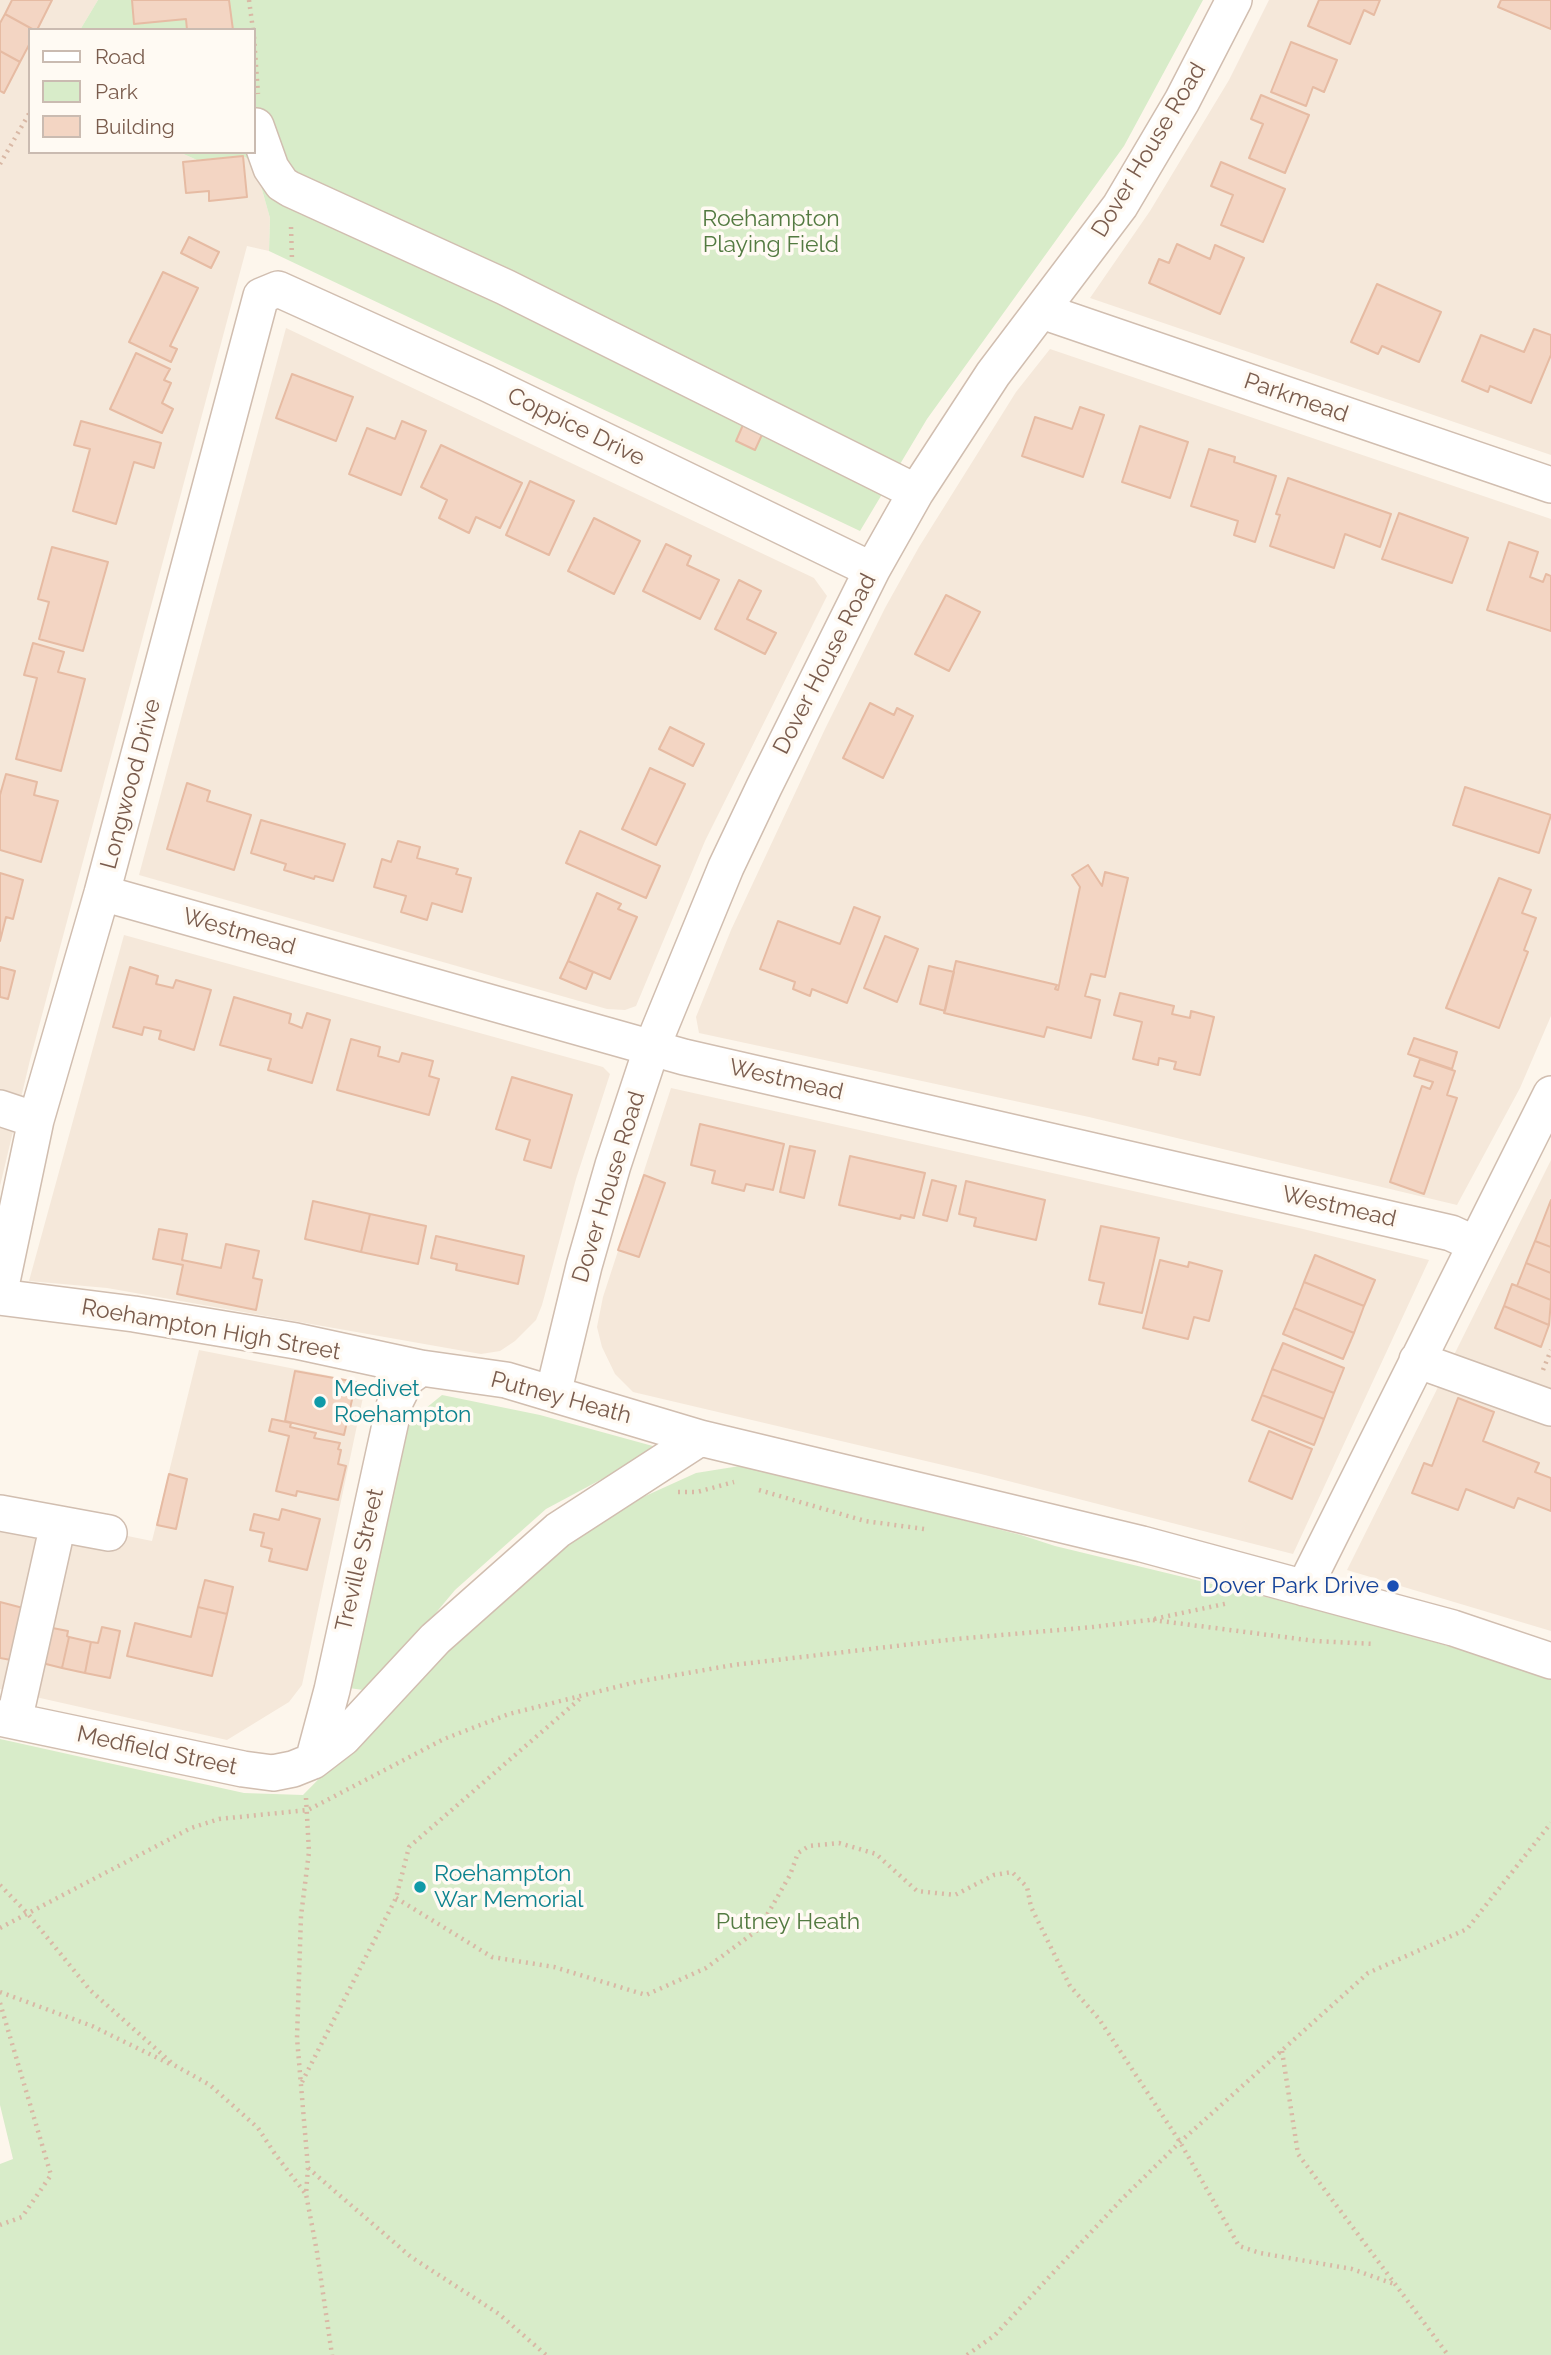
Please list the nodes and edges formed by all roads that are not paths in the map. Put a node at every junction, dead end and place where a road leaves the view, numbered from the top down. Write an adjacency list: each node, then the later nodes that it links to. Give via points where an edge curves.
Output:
1 (1234, 0): 4 (street, Dover House Road, via 1120,206)
2 (256, 126): 6 (street, via 282,184 505,287)
3 (278, 289): 7 (street, Coppice Drive, via 486,383); 8 (street, Longwood Drive, via 261,296)
4 (1042, 311): 5 (street, Parkmead); 6 (street, Dover House Road, via 993,374)
5 (1551, 485)
6 (916, 492): 7 (street, Dover House Road)
7 (872, 570): 9 (street, Dover House Road, via 726,867)
8 (102, 893): 9 (street, Westmead); 12 (street, Longwood Drive)
9 (652, 1047): 13 (street, Westmead, via 1438,1230); 18 (street, Dover House Road, via 591,1241)
10 (1551, 1094): 13 (street)
11 (0, 1108): 12 (street)
12 (36, 1120): 14 (street, Longwood Drive)
13 (1475, 1244): 16 (street)
14 (0, 1291)
15 (0, 1297): 17 (street, Roehampton High Street, via 296,1341)
16 (1417, 1360): 19 (street); 24 (street)
17 (421, 1368): 18 (street, Putney Heath, via 506,1380); 27 (street, Treville Street, via 407,1378 395,1402)
18 (553, 1394): 20 (street, Putney Heath)
19 (1551, 1408)
20 (700, 1438): 24 (street, Putney Heath, via 1143,1544); 27 (street, Medfield Street, via 558,1530 435,1639 343,1738)
21 (0, 1513): 22 (street)
22 (58, 1524): 23 (street); 26 (street)
23 (109, 1533)
24 (1304, 1588): 25 (street, Putney Heath, via 1453,1628)
25 (1551, 1661)
26 (7, 1720): 27 (street, Medfield Street, via 273,1773)
27 (313, 1761)

